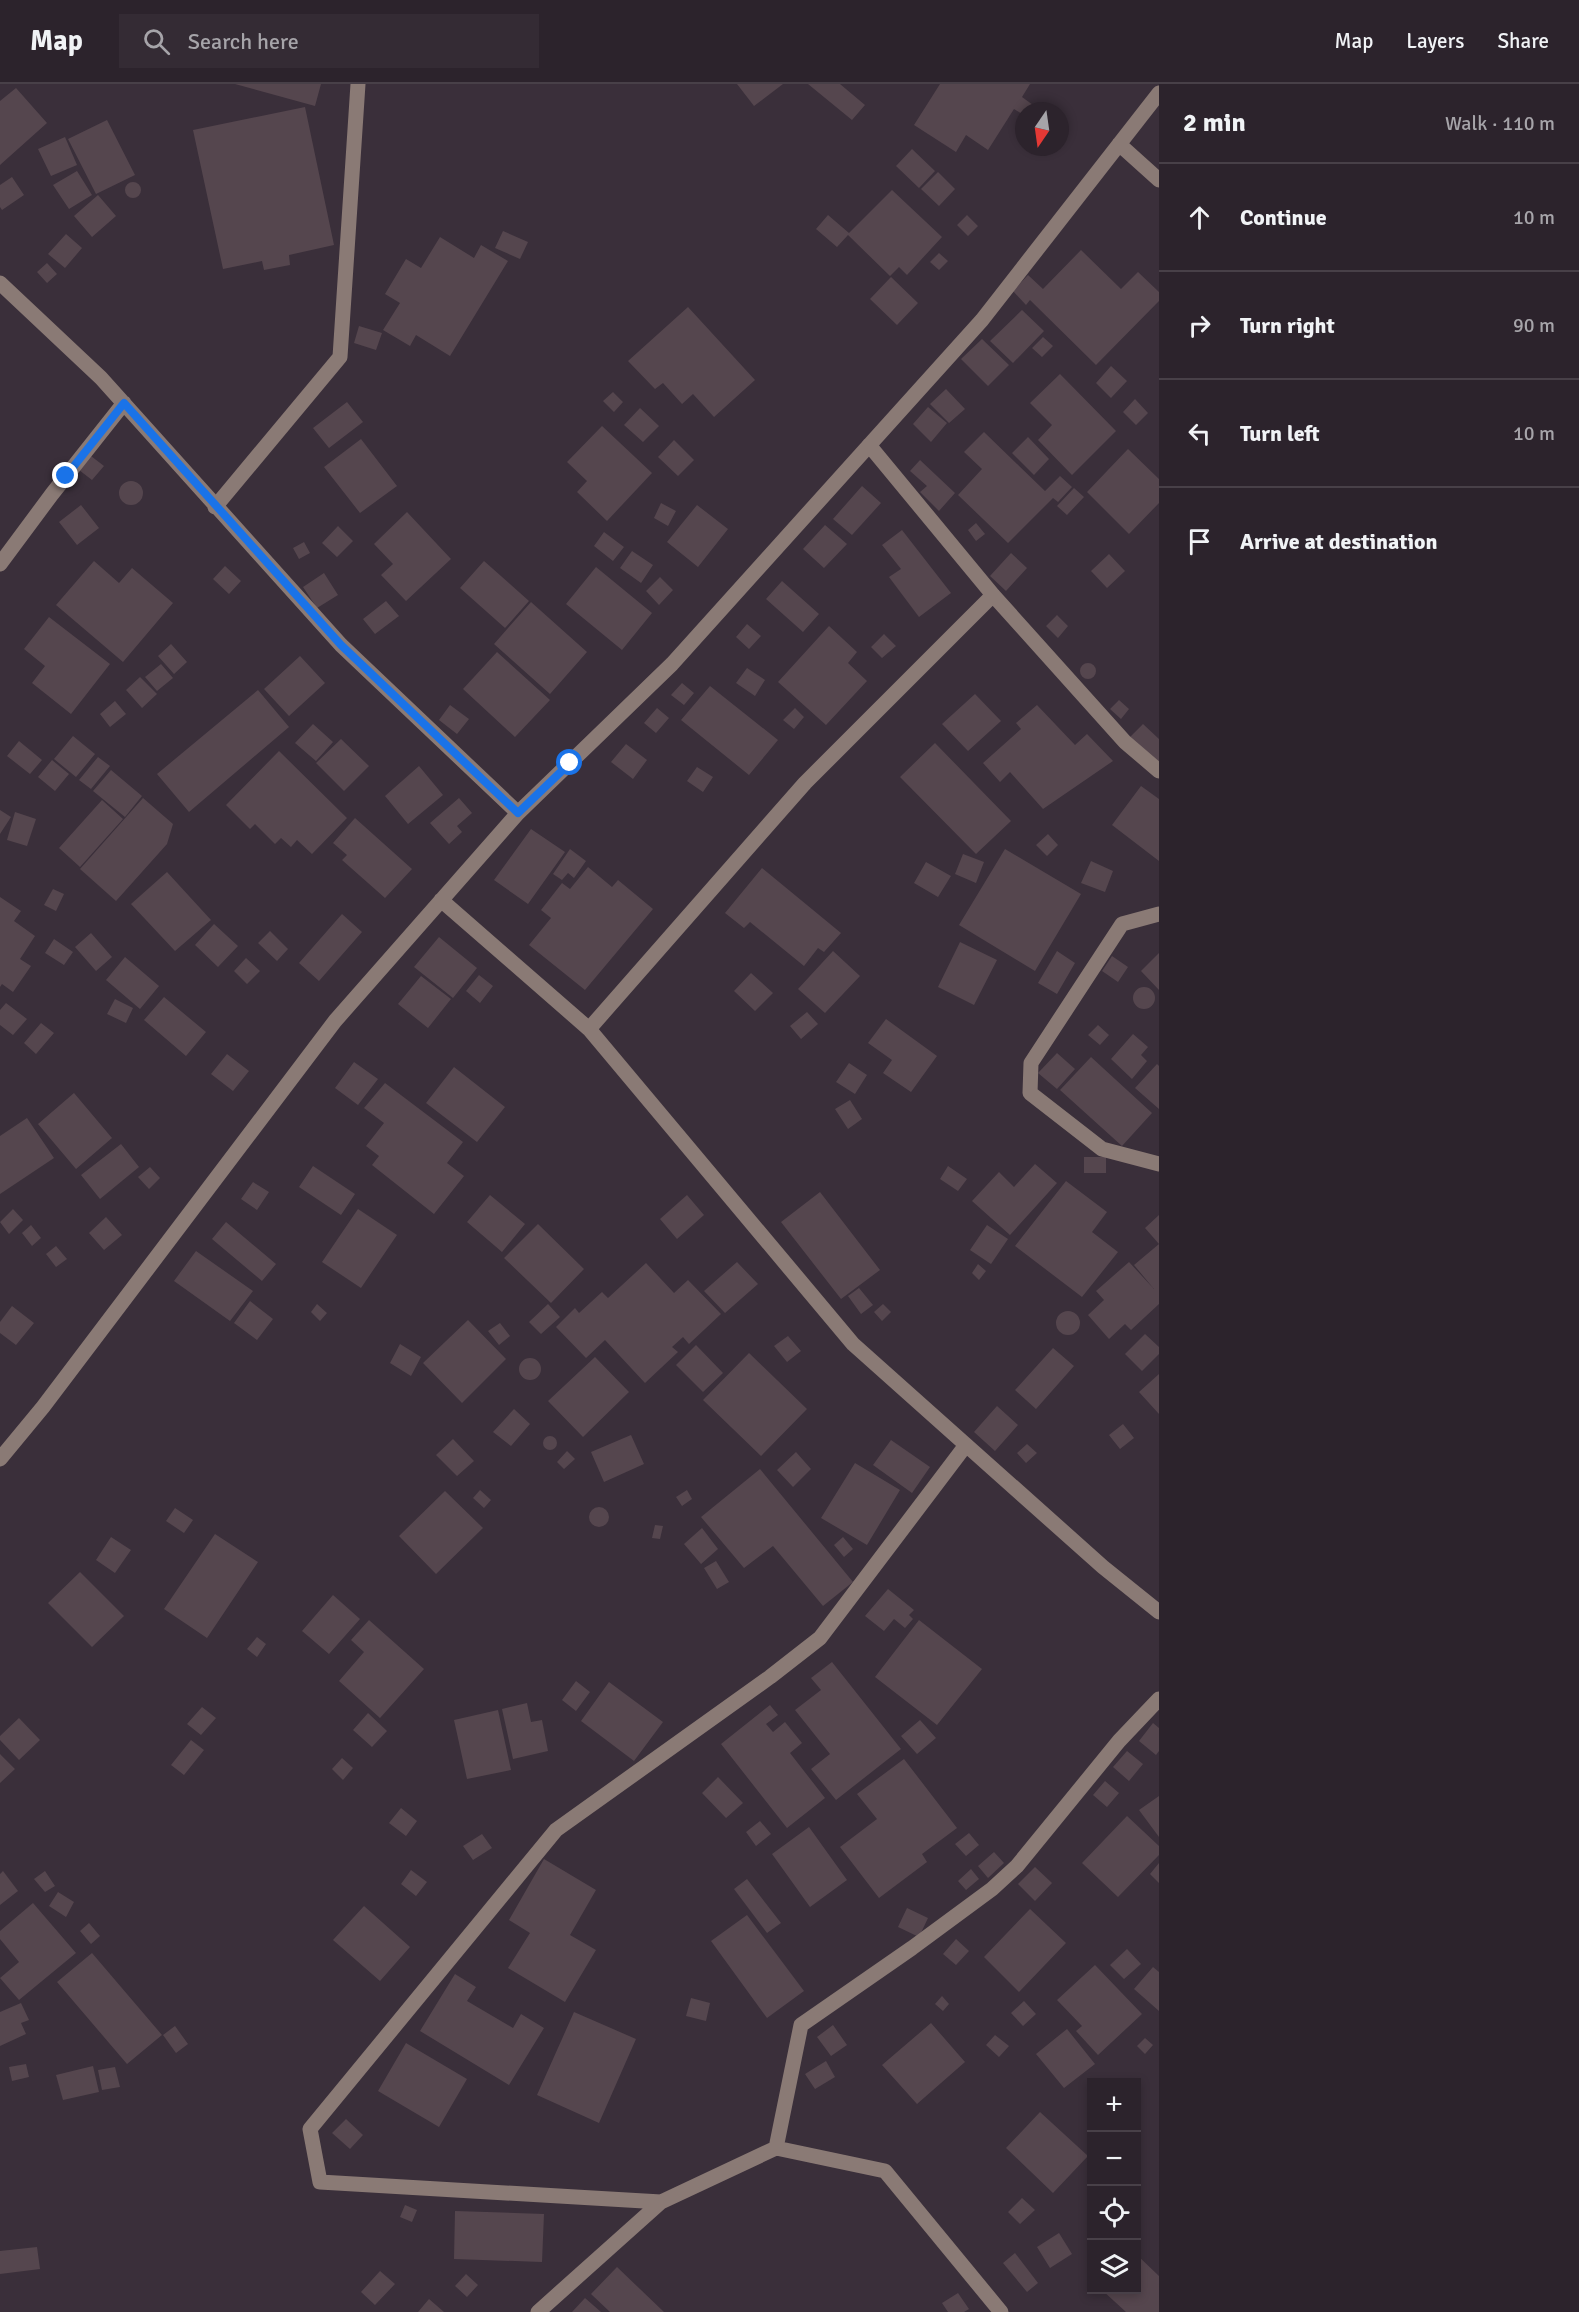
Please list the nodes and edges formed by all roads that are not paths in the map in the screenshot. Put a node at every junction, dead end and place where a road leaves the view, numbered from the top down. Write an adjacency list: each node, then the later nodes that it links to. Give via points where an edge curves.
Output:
1 (358, 84): 8 (street, via 340,357)
2 (1159, 93): 3 (street)
3 (1119, 144): 4 (street); 7 (street, via 982,320)
4 (1159, 180)
5 (0, 283): 6 (street)
6 (124, 403): 8 (street); 9 (street)
7 (869, 445): 10 (street); 12 (street, via 672,664)
8 (215, 507): 12 (street, via 341,645)
9 (0, 564)
10 (993, 595): 11 (street, via 1125,742); 15 (street, via 805,783)
11 (1159, 771)
12 (518, 813): 13 (street)
13 (441, 900): 15 (street); 18 (street, via 335,1021)
14 (1159, 914): 16 (street, via 1122,924 1031,1063 1030,1093 1102,1149)
15 (589, 1029): 17 (street, via 853,1344)
16 (1159, 1164)
17 (966, 1445): 19 (street); 22 (street, via 820,1638 556,1830 310,2128 320,2181)
18 (0, 1459)
19 (1159, 1612)
20 (1159, 1699): 21 (street, via 1119,1741 1017,1866 992,1889 801,2025)
21 (776, 2148): 22 (street); 24 (street, via 885,2171)
22 (660, 2202): 23 (street)
23 (538, 2312)
24 (1001, 2312)

